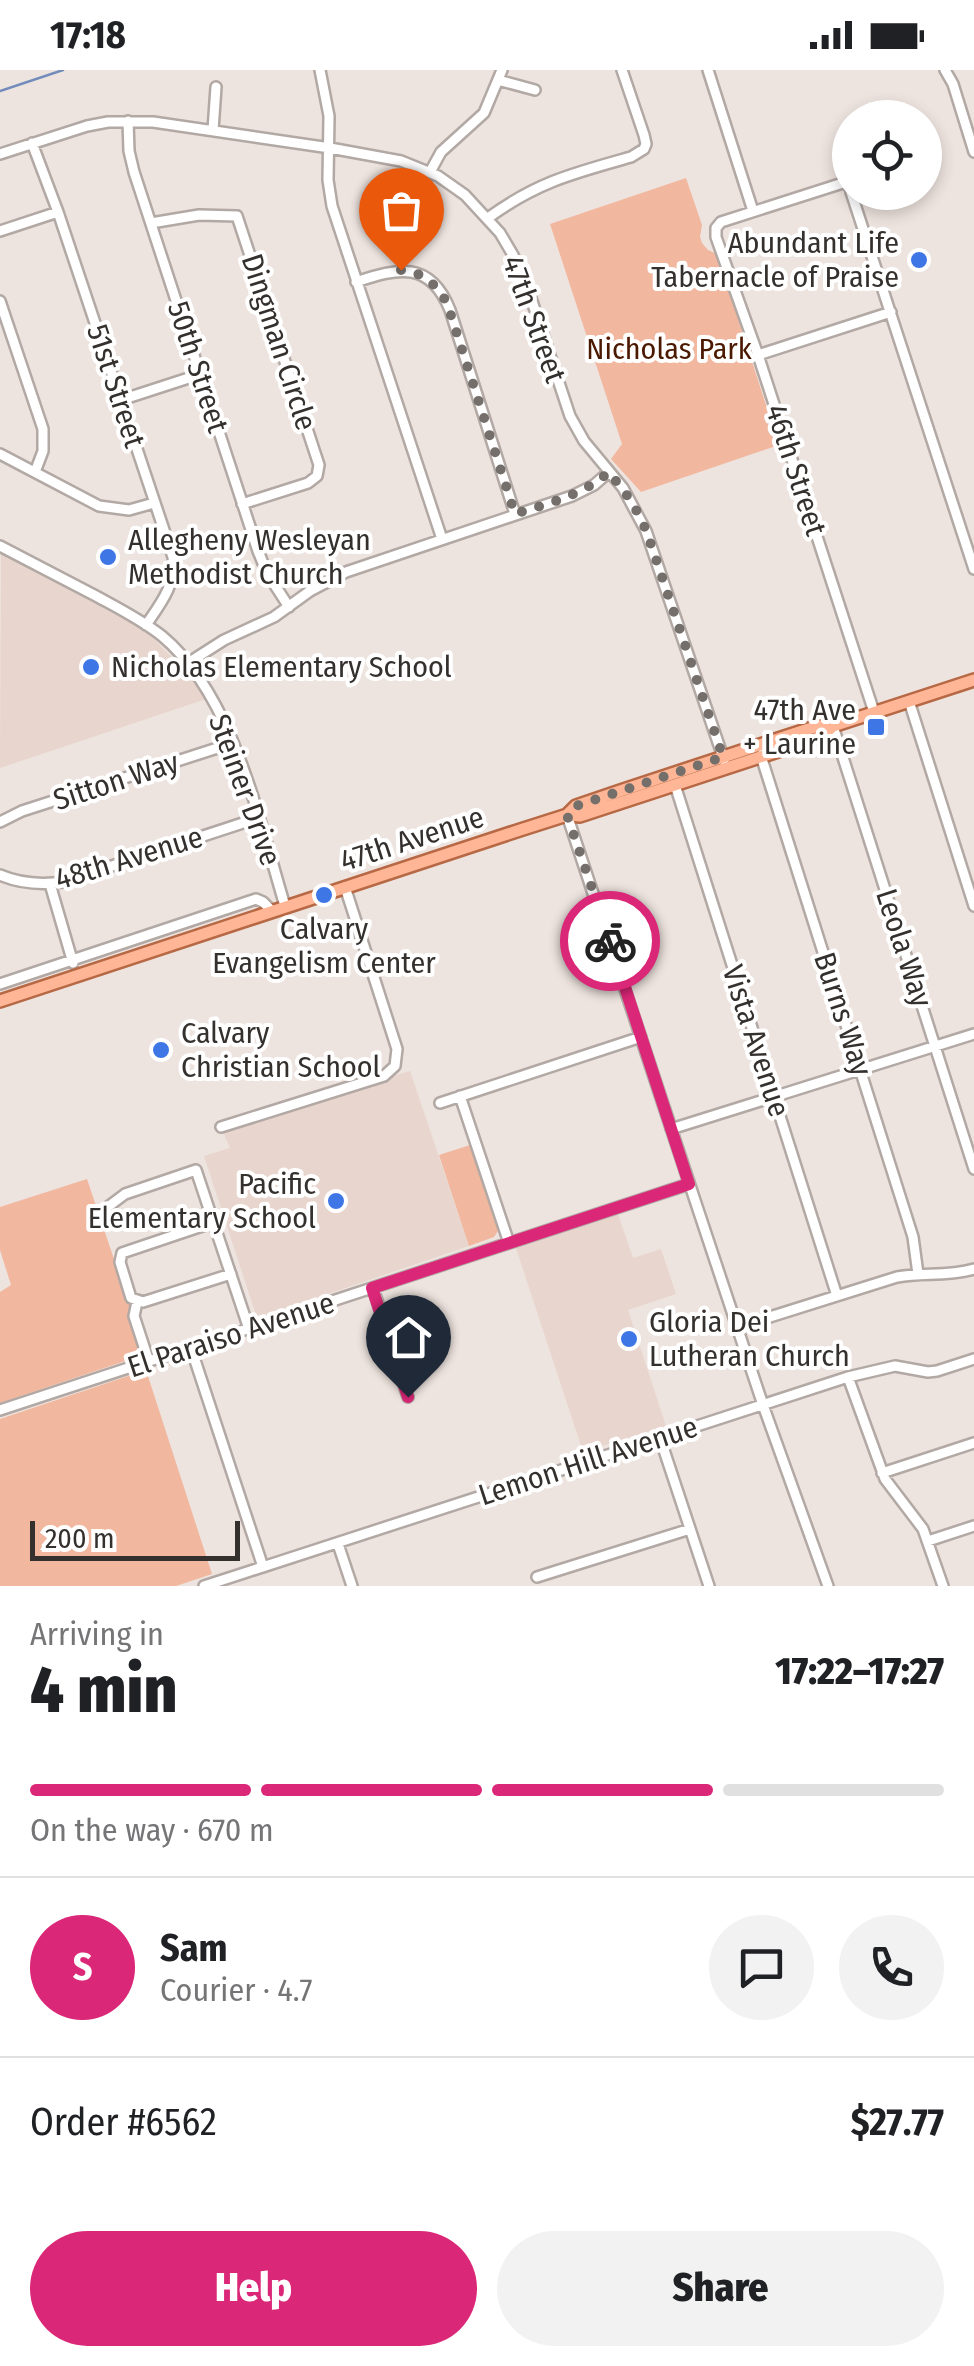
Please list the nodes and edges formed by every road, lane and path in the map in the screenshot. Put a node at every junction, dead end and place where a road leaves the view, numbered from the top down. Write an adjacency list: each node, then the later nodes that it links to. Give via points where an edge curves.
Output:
1 (320, 70): 11 (street)
2 (622, 70): 19 (street, via 644,149 539,186)
3 (708, 70): 16 (street)
4 (945, 70): 12 (street)
5 (500, 75): 7 (street); 14 (street, via 484,113 440,152)
6 (216, 87): 9 (street)
7 (535, 90)
8 (128, 121): 9 (street, 47th Street); 10 (street, 47th Street); 20 (street, 50th Street)
9 (212, 130): 11 (street, 47th Street)
10 (32, 144): 13 (street, 47th Street); 18 (street, 51st Street)
11 (330, 148): 14 (street, 47th Street); 22 (street, via 330,197)
12 (974, 152)
13 (0, 154)
14 (430, 172): 19 (street, 47th Street)
15 (832, 192): 16 (street)
16 (753, 210): 25 (street, 46th Street, via 721,222 716,237)
17 (856, 210): 24 (street)
18 (58, 212): 21 (street); 27 (street, 51st Street)
19 (488, 218): 30 (street, 47th Street, via 520,270 570,416)
20 (150, 222): 26 (street, 50th Street); 32 (street, Dingman Circle, via 237,216 319,465 308,484)
21 (0, 231)
22 (356, 282): 33 (street, via 408,270 443,296); 34 (street)
23 (0, 301): 29 (street, via 42,429)
24 (890, 312): 25 (street); 36 (street)
25 (758, 355): 42 (street, 46th Street)
26 (201, 374): 27 (street); 32 (street, 50th Street)
27 (121, 400): 31 (street, 51st Street)
28 (0, 454): 29 (street)
29 (35, 472): 31 (street, via 106,508)
30 (609, 472): 33 (street, via 572,496); 47 (street, 47th Street, via 646,530)
31 (154, 503): 38 (street, 51st Street, via 174,572)
32 (242, 504): 37 (street, 50th Street, via 260,559)
33 (515, 514): 34 (street)
34 (442, 539): 37 (street, via 346,572)
35 (0, 546): 38 (street, Steiner Drive)
36 (974, 569)
37 (289, 606): 39 (street)
38 (146, 626): 39 (street, Steiner Drive)
39 (188, 662): 45 (street, Steiner Drive)
40 (974, 680): 41 (main road, 47th Avenue)
41 (909, 701): 42 (main road, 47th Avenue); 55 (street)
42 (874, 712): 44 (main road, 47th Avenue)
43 (818, 726): 44 (main road, 47th Avenue); 46 (street); 47 (main road, 47th Avenue)
44 (834, 726): 46 (main road, 47th Avenue, via 821,737); 63 (street, Leola Way)
45 (233, 744): 50 (street, Steiner Drive); 51 (street, Sitton Way)
46 (762, 756): 47 (main road, 47th Avenue); 64 (street, Burns Way)
47 (725, 762): 48 (main road, 47th Avenue); 49 (main road, 47th Avenue, via 576,806)
48 (675, 785): 49 (main road, 47th Avenue); 66 (street, Vista Avenue)
49 (567, 815): 54 (main road, 47th Avenue); 62 (street)
50 (258, 818): 53 (street, 48th Avenue); 56 (street, Steiner Drive)
51 (0, 822)
52 (0, 875): 53 (street, 48th Avenue)
53 (50, 884): 57 (street)
54 (345, 887): 56 (main road, 47th Avenue); 68 (street, via 397,1049 394,1066 384,1076)
55 (974, 906)
56 (279, 908): 57 (street, 47th Avenue, via 256,899); 58 (main road, 47th Avenue)
57 (72, 960): 58 (street); 59 (street, 47th Avenue)
58 (77, 976): 60 (main road, 47th Avenue)
59 (0, 984)
60 (0, 1001)
61 (974, 1034): 63 (street)
62 (641, 1038): 65 (street); 69 (street)
63 (936, 1046): 64 (street); 70 (street, Leola Way)
64 (861, 1070): 66 (street); 77 (street, Burns Way, via 914,1237)
65 (460, 1096): 67 (street); 74 (street)
66 (774, 1098): 69 (street); 79 (street, Vista Avenue)
67 (440, 1102)
68 (221, 1127)
69 (671, 1130): 71 (street)
70 (974, 1169)
71 (689, 1184): 74 (street, El Paraiso Avenue); 81 (street)
72 (110, 1206): 73 (street, via 125,1194 196,1170)
73 (214, 1222): 76 (street); 80 (street, via 122,1253)
74 (508, 1243): 78 (street, El Paraiso Avenue)
75 (974, 1269): 77 (street)
76 (230, 1274): 80 (street); 82 (street)
77 (918, 1274): 79 (street)
78 (372, 1288): 82 (street, El Paraiso Avenue); 87 (street)
79 (838, 1296): 81 (street)
80 (137, 1302): 85 (street, via 134,1316)
81 (738, 1327): 88 (street)
82 (249, 1329): 83 (street, El Paraiso Avenue)
83 (191, 1348): 85 (street, El Paraiso Avenue); 97 (street)
84 (974, 1359): 86 (street, Lemon Hill Avenue, via 937,1371 895,1366)
85 (149, 1362): 89 (street, El Paraiso Avenue)
86 (848, 1377): 88 (street, Lemon Hill Avenue); 92 (street)
87 (408, 1397)
88 (763, 1405): 90 (street, Lemon Hill Avenue); 102 (street)
89 (0, 1410)
90 (660, 1438): 94 (street); 96 (street, Lemon Hill Avenue)
91 (974, 1443): 92 (street)
92 (882, 1473): 95 (street)
93 (974, 1526): 95 (street)
94 (690, 1529): 98 (street); 101 (street)
95 (928, 1541): 103 (street)
96 (338, 1544): 97 (street, Lemon Hill Avenue); 100 (street)
97 (263, 1567): 99 (street, Lemon Hill Avenue)
98 (537, 1578)
99 (204, 1586)
100 (352, 1586)
101 (708, 1586)
102 (828, 1586)
103 (943, 1586)

